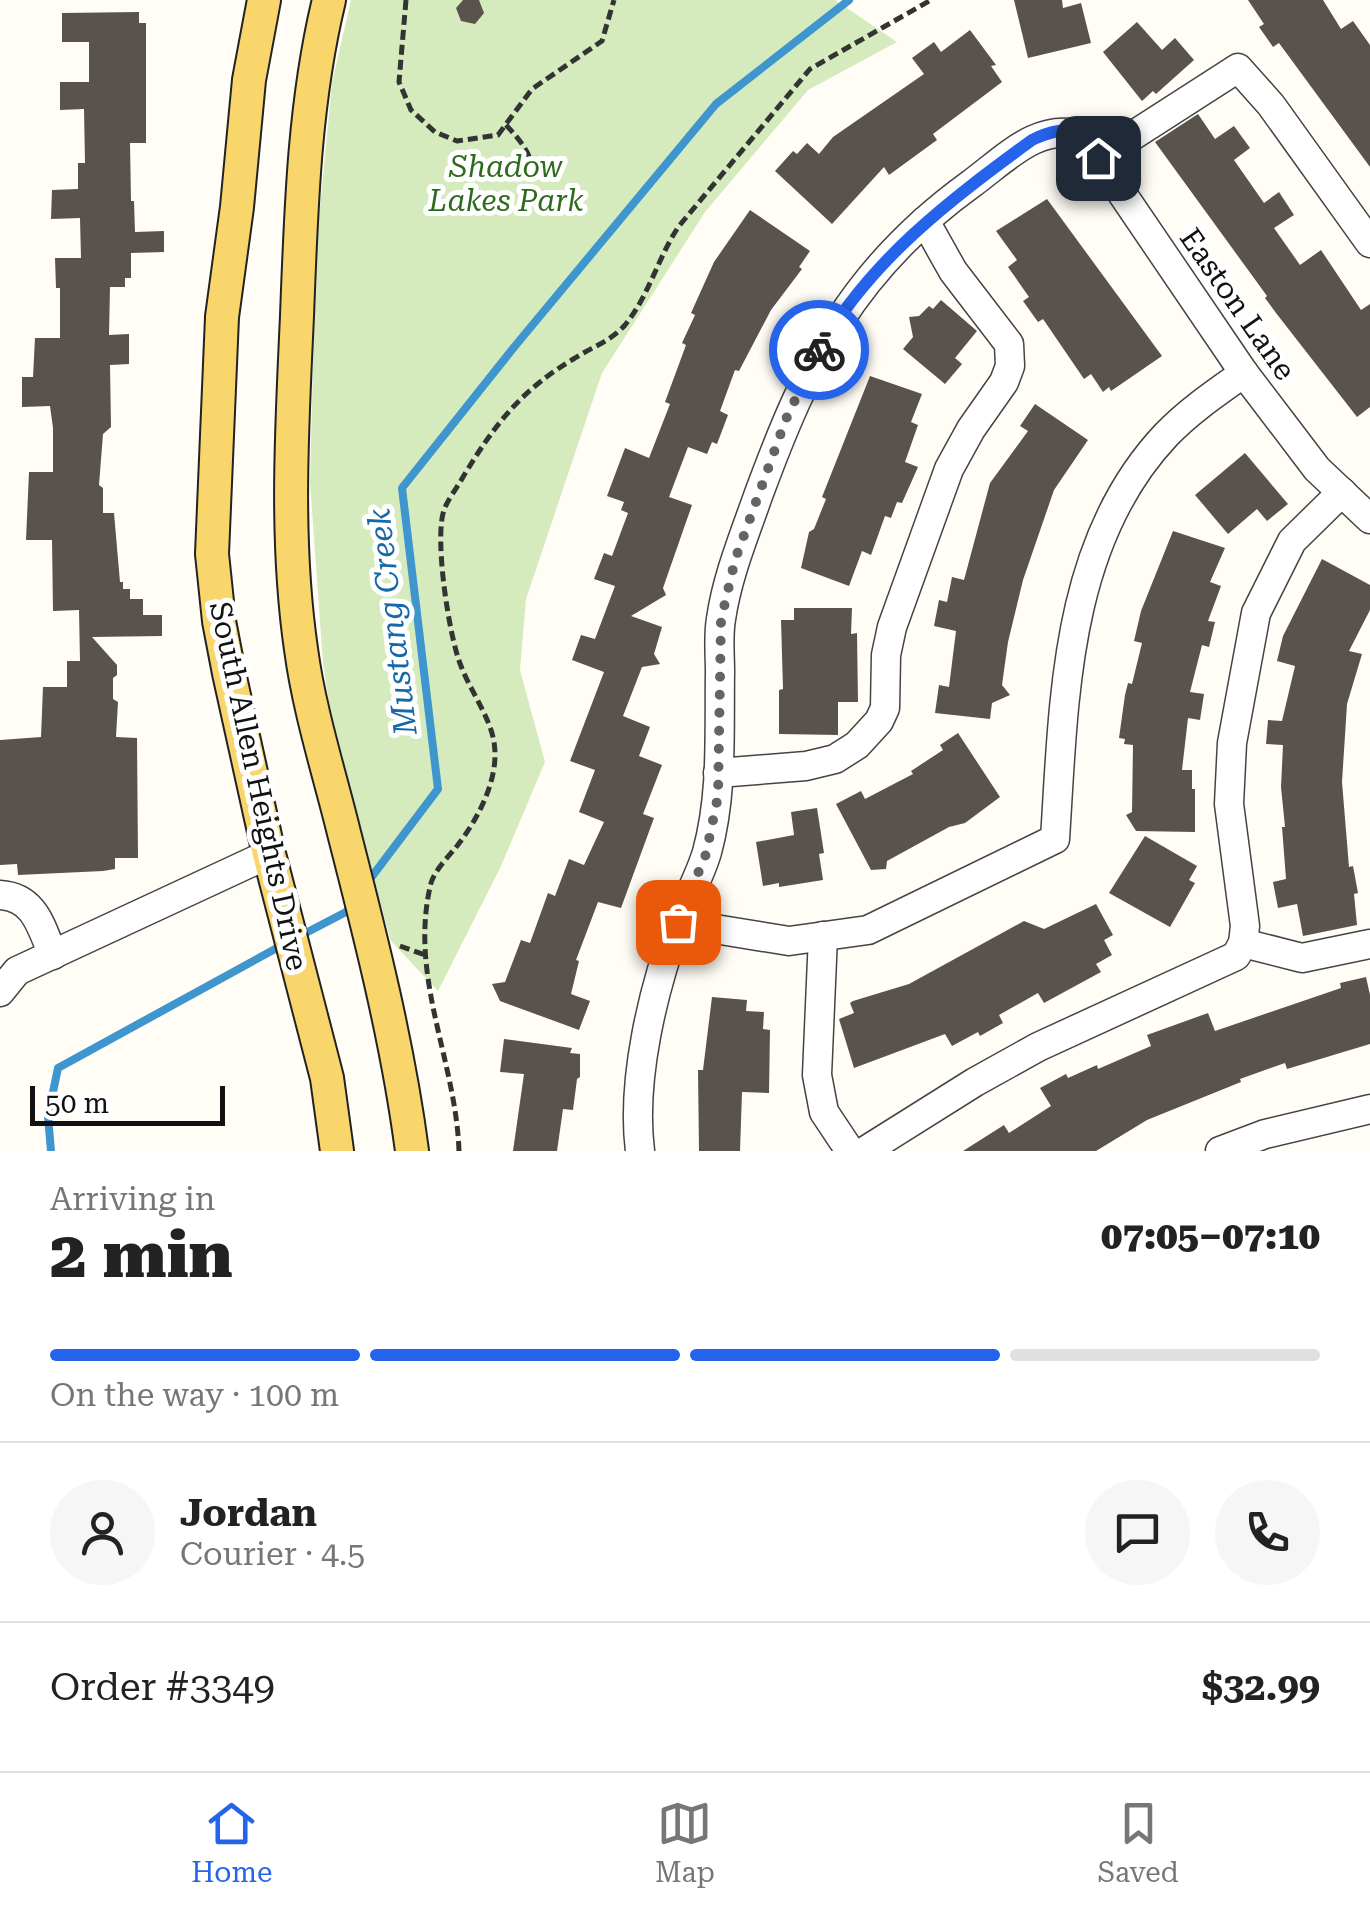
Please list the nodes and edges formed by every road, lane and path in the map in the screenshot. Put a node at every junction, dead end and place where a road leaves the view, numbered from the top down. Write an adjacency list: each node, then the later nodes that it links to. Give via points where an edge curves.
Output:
1 (264, 0): 15 (main road, South Allen Heights Drive, via 248,80 222,318 212,554 219,621)
2 (329, 0): 25 (main road, via 303,174 291,513 300,649 374,953)
3 (406, 0): 6 (path, via 399,82 411,110 456,141 498,135)
4 (614, 0): 6 (path, via 602,41 532,88)
5 (931, 0): 26 (path, via 810,69 678,226 626,324 518,398 443,511 440,558 459,662 494,741 494,772 484,800 432,878 424,928 428,989 458,1118)
6 (506, 125): 8 (path, via 521,140)
7 (1098, 158): 9 (street, Easton Lane, via 1083,136 1057,131 1032,140); 10 (street, via 1238,68); 11 (street, Easton Lane)
8 (534, 174)
9 (925, 222): 14 (street, via 851,299 786,419 735,560 721,620); 14 (street, via 1008,344 1010,366 949,469 892,627 885,708 857,745 835,759)
10 (1370, 243)
11 (1244, 373): 12 (street, Easton Lane); 18 (street, via 1165,436 1103,534 1082,592 1065,679 1055,839 896,919)
12 (1342, 492): 13 (street, Easton Lane); 19 (street, via 1292,541 1256,612 1232,743 1229,804)
13 (1370, 519)
14 (718, 772): 17 (street, via 706,854)
15 (272, 868): 21 (street); 24 (main road, South Allen Heights Drive, via 326,1078)
16 (0, 895): 21 (street, via 31,906)
17 (678, 922): 18 (street, via 789,941); 27 (street, via 640,1072)
18 (823, 936): 28 (street, via 817,1076 824,1112)
19 (1243, 943): 20 (street, via 1302,958); 29 (street, via 1236,956 1038,1047)
20 (1370, 944)
21 (54, 955): 22 (street, via 18,971)
22 (0, 992)
23 (1370, 1109): 30 (street)
24 (336, 1151)
25 (412, 1151)
26 (459, 1151)
27 (640, 1151)
28 (850, 1151)
29 (865, 1151)
30 (1220, 1151)

